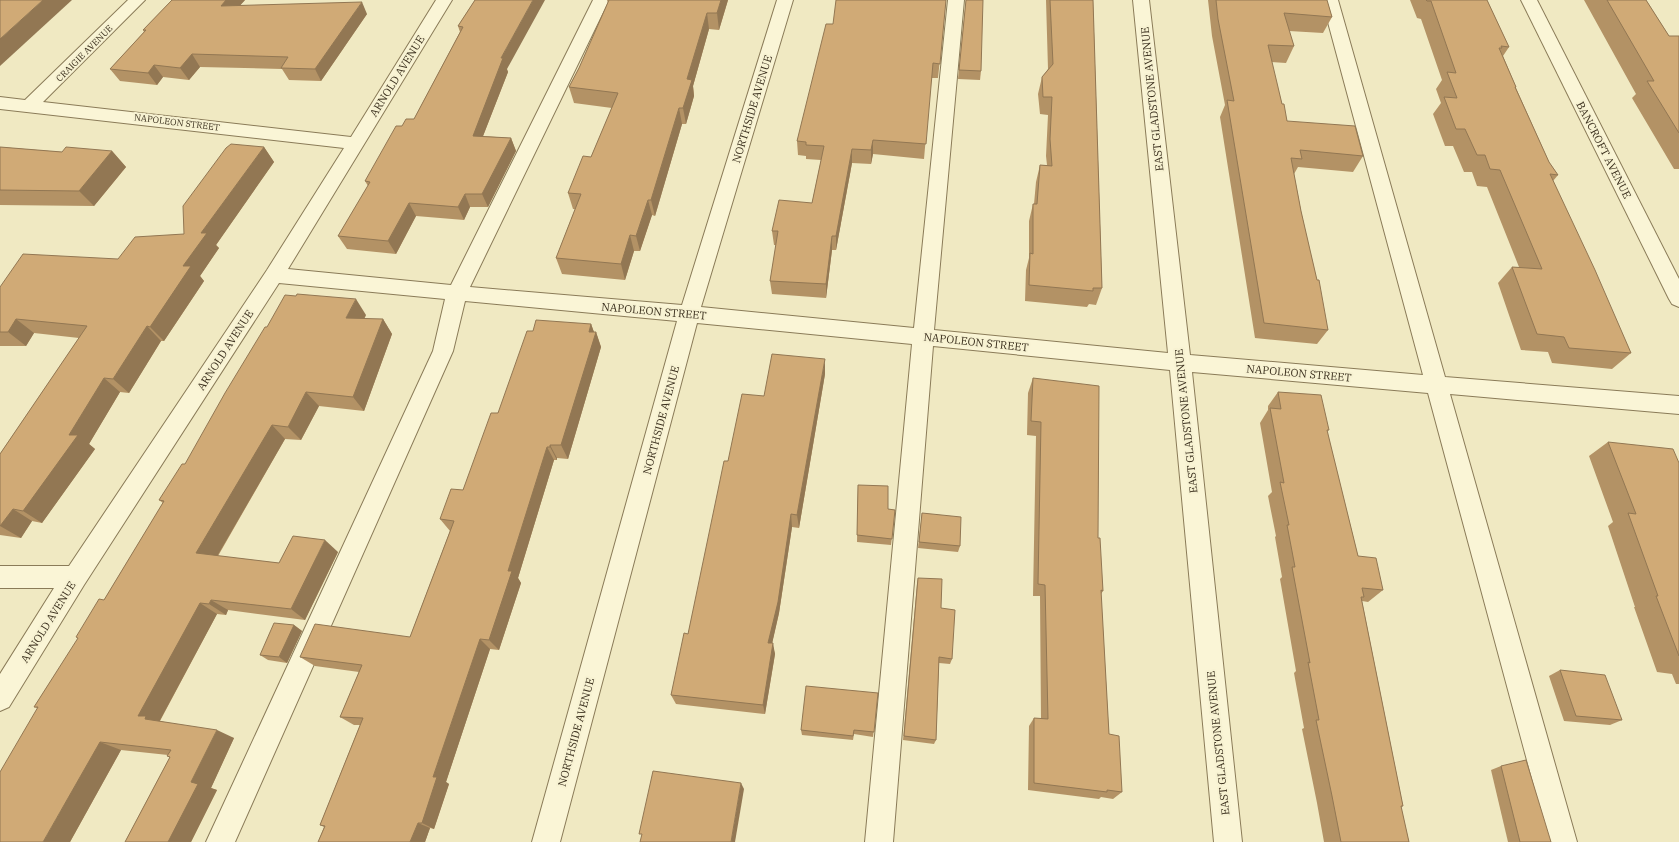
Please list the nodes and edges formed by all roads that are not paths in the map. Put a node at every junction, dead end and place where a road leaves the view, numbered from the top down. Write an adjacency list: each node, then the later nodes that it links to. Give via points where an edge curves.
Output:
1 (137, 0): 10 (street, CRAIGIE AVENUE)
2 (444, 0): 11 (street, ARNOLD AVENUE)
3 (601, 0): 13 (street)
4 (785, 0): 15 (street, NORTHSIDE AVENUE)
5 (956, 0): 16 (street)
6 (1141, 0): 17 (street, EAST GLADSTONE AVENUE)
7 (1330, 0): 18 (street)
8 (1529, 0): 14 (street, BANCROFT AVENUE)
9 (0, 103): 10 (street, NAPOLEON STREET)
10 (30, 105): 11 (street, NAPOLEON STREET)
11 (355, 143): 12 (street, ARNOLD AVENUE)
12 (274, 275): 13 (street, NAPOLEON STREET); 21 (street, ARNOLD AVENUE)
13 (457, 293): 15 (street, NAPOLEON STREET); 23 (street, via 443,351)
14 (1679, 299)
15 (689, 314): 16 (street, NAPOLEON STREET); 24 (street, NORTHSIDE AVENUE)
16 (923, 337): 17 (street, NAPOLEON STREET); 25 (street)
17 (1180, 363): 18 (street, NAPOLEON STREET); 26 (street, EAST GLADSTONE AVENUE)
18 (1437, 385): 19 (street, NAPOLEON STREET); 27 (street)
19 (1679, 405)
20 (0, 577): 21 (street)
21 (75, 577): 22 (street, ARNOLD AVENUE)
22 (0, 698)
23 (220, 842)
24 (546, 842)
25 (879, 842)
26 (1228, 842)
27 (1563, 842)

